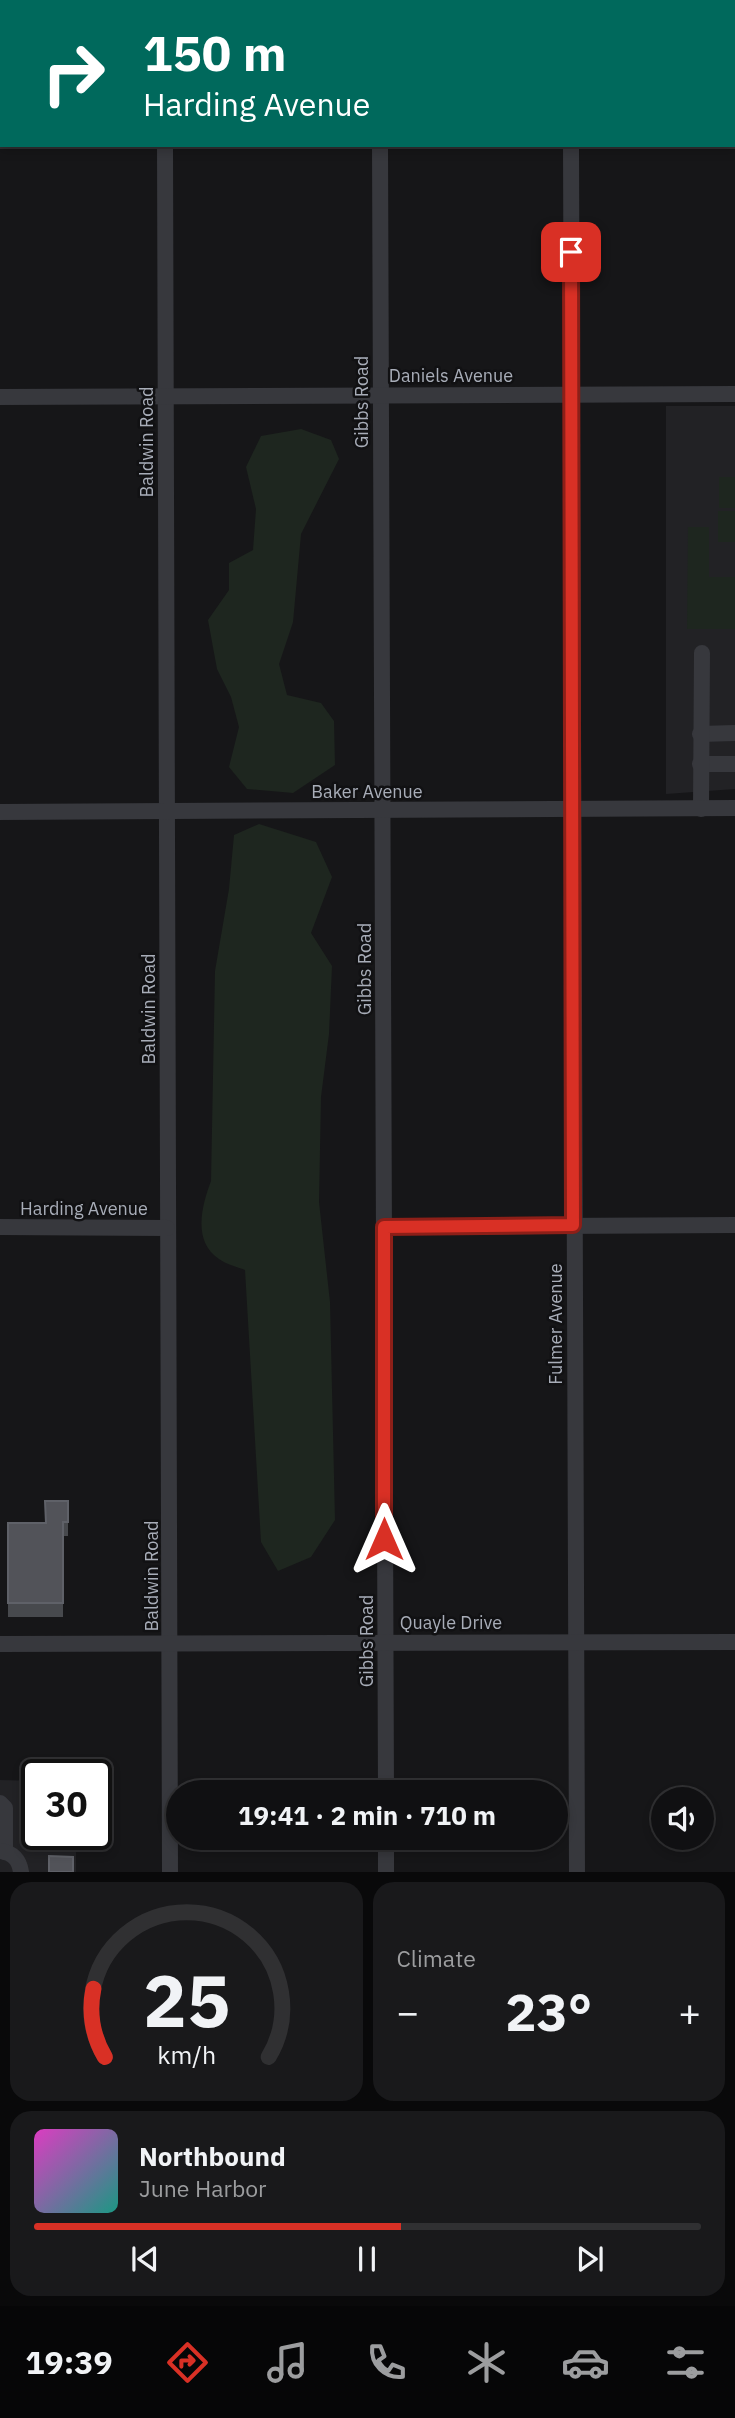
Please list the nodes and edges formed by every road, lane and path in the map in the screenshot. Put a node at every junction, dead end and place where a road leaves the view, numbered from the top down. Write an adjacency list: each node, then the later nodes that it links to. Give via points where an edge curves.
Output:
1 (165, 147): 6 (street, Baldwin Road)
2 (380, 147): 7 (street, Gibbs Road)
3 (571, 147): 4 (street, Fulmer Avenue)
4 (571, 394): 5 (street, Daniels Avenue); 7 (street, Daniels Avenue); 17 (street, Fulmer Avenue)
5 (735, 394)
6 (166, 395): 7 (street, Daniels Avenue); 8 (street, Daniels Avenue); 18 (street, Baldwin Road)
7 (380, 395): 16 (street, Gibbs Road)
8 (0, 397)
9 (702, 653): 11 (street)
10 (735, 733): 11 (street)
11 (700, 734): 12 (street)
12 (700, 764): 13 (street); 15 (street)
13 (735, 764)
14 (735, 808): 15 (street, Baker Avenue)
15 (701, 809): 17 (street, Baker Avenue)
16 (380, 810): 17 (street, Baker Avenue); 18 (street, Baker Avenue); 23 (street, Gibbs Road)
17 (573, 810): 20 (street, Fulmer Avenue)
18 (167, 811): 19 (street, Baker Avenue); 24 (street, Baldwin Road)
19 (0, 812)
20 (573, 1225): 21 (street); 23 (street); 26 (street, Fulmer Avenue)
21 (735, 1225)
22 (0, 1227): 24 (street, Harding Avenue)
23 (384, 1227): 25 (street, Gibbs Road)
24 (167, 1228): 28 (street, Baldwin Road)
25 (383, 1641): 26 (street, Quayle Drive); 28 (street, Quayle Drive); 30 (street, Gibbs Road)
26 (574, 1641): 27 (street, Quayle Drive); 37 (street, Fulmer Avenue)
27 (735, 1642)
28 (170, 1643): 29 (street, Quayle Drive); 35 (street, Baldwin Road)
29 (0, 1644)
30 (386, 1780)
31 (0, 1803): 33 (street, via 5,1808)
32 (386, 1850): 36 (street)
33 (2, 1852): 34 (street, via 17,1859)
34 (21, 1872)
35 (170, 1872)
36 (386, 1872)
37 (577, 1872)

